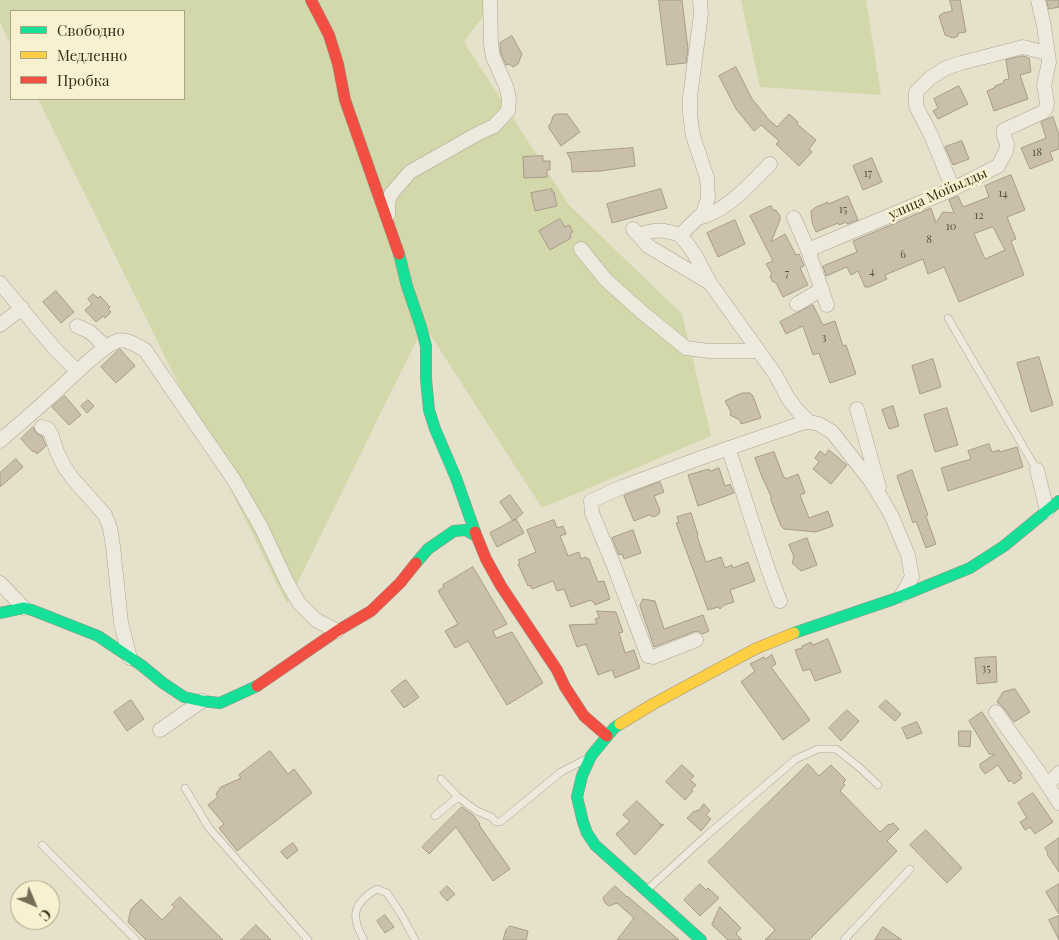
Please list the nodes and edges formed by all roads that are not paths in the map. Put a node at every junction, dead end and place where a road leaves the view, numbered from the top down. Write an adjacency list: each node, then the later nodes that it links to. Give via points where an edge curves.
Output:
1 (310, 0): 8 (street, via 329,35 345,100)
2 (490, 0): 8 (street, via 493,58 506,86 508,111 494,126 410,172 391,194)
3 (700, 0): 9 (street, via 690,114 693,136 707,178 708,198)
4 (1038, 0): 5 (street)
5 (1052, 59): 7 (street, улица Мойылды, via 1044,85 1047,103 1043,112 1004,130 1006,151 998,166); 7 (street, via 1023,47 946,68 916,92 916,106)
6 (770, 164): 9 (street, via 721,208)
7 (953, 189): 13 (street, улица Мойылды)
8 (388, 217): 35 (street, via 426,346 429,410)
9 (698, 218): 11 (street)
10 (794, 218): 13 (street)
11 (680, 234): 15 (street); 15 (street, via 653,230 636,232 648,246)
12 (581, 249): 24 (street, via 606,280 686,348)
13 (808, 250): 16 (street)
14 (0, 283): 19 (street)
15 (710, 283): 24 (street)
16 (822, 289): 17 (street); 18 (street)
17 (797, 304)
18 (828, 305)
19 (22, 308): 21 (street); 25 (street)
20 (948, 318): 31 (lane)
21 (0, 326)
22 (77, 326): 23 (street, via 90,332)
23 (106, 347): 25 (street); 41 (street, via 119,340 132,342 145,350 234,480 299,602 316,620)
24 (758, 351): 27 (street, via 788,398)
25 (77, 372): 29 (street)
26 (857, 409): 32 (street)
27 (809, 422): 30 (street); 32 (street, via 832,432)
28 (42, 427): 43 (street, via 48,429 64,466 105,515 110,528 121,623)
29 (0, 441)
30 (728, 448): 38 (street); 42 (street, via 591,501 592,513 648,656 653,658)
31 (1037, 470): 34 (street)
32 (883, 501): 37 (street, via 908,556 912,577)
33 (1059, 501): 34 (street)
34 (1047, 511): 37 (street, via 1004,546 970,568)
35 (476, 536): 41 (street, via 466,530 454,531 428,548 400,583 371,611); 47 (street, via 501,586 565,687 584,716)
36 (0, 584): 39 (street)
37 (902, 595): 47 (street, via 754,649 653,704 614,728)
38 (780, 601)
39 (24, 608): 40 (street); 43 (street, via 98,636)
40 (0, 613)
41 (338, 631): 44 (street, via 256,687 220,703)
42 (696, 640)
43 (130, 658): 44 (street, via 170,688)
44 (202, 701): 46 (street)
45 (996, 712): 51 (street)
46 (160, 730)
47 (607, 736): 48 (street)
48 (591, 756): 54 (lane, via 562,772 500,822); 59 (street, via 577,797 587,833 595,846)
49 (1059, 773): 51 (street)
50 (441, 779): 54 (lane)
51 (1048, 784): 55 (street)
52 (878, 785): 59 (lane, via 836,749 818,749 804,755 706,836)
53 (186, 788): 61 (lane, via 208,828)
54 (458, 798): 56 (lane)
55 (1059, 803)
56 (435, 816)
57 (42, 845): 60 (lane)
58 (910, 869): 65 (lane)
59 (646, 891): 64 (street)
60 (136, 940)
61 (308, 940)
62 (364, 940): 63 (lane, via 356,923 356,908 364,896 377,889 387,893)
63 (416, 940)
64 (700, 940)
65 (844, 940)

